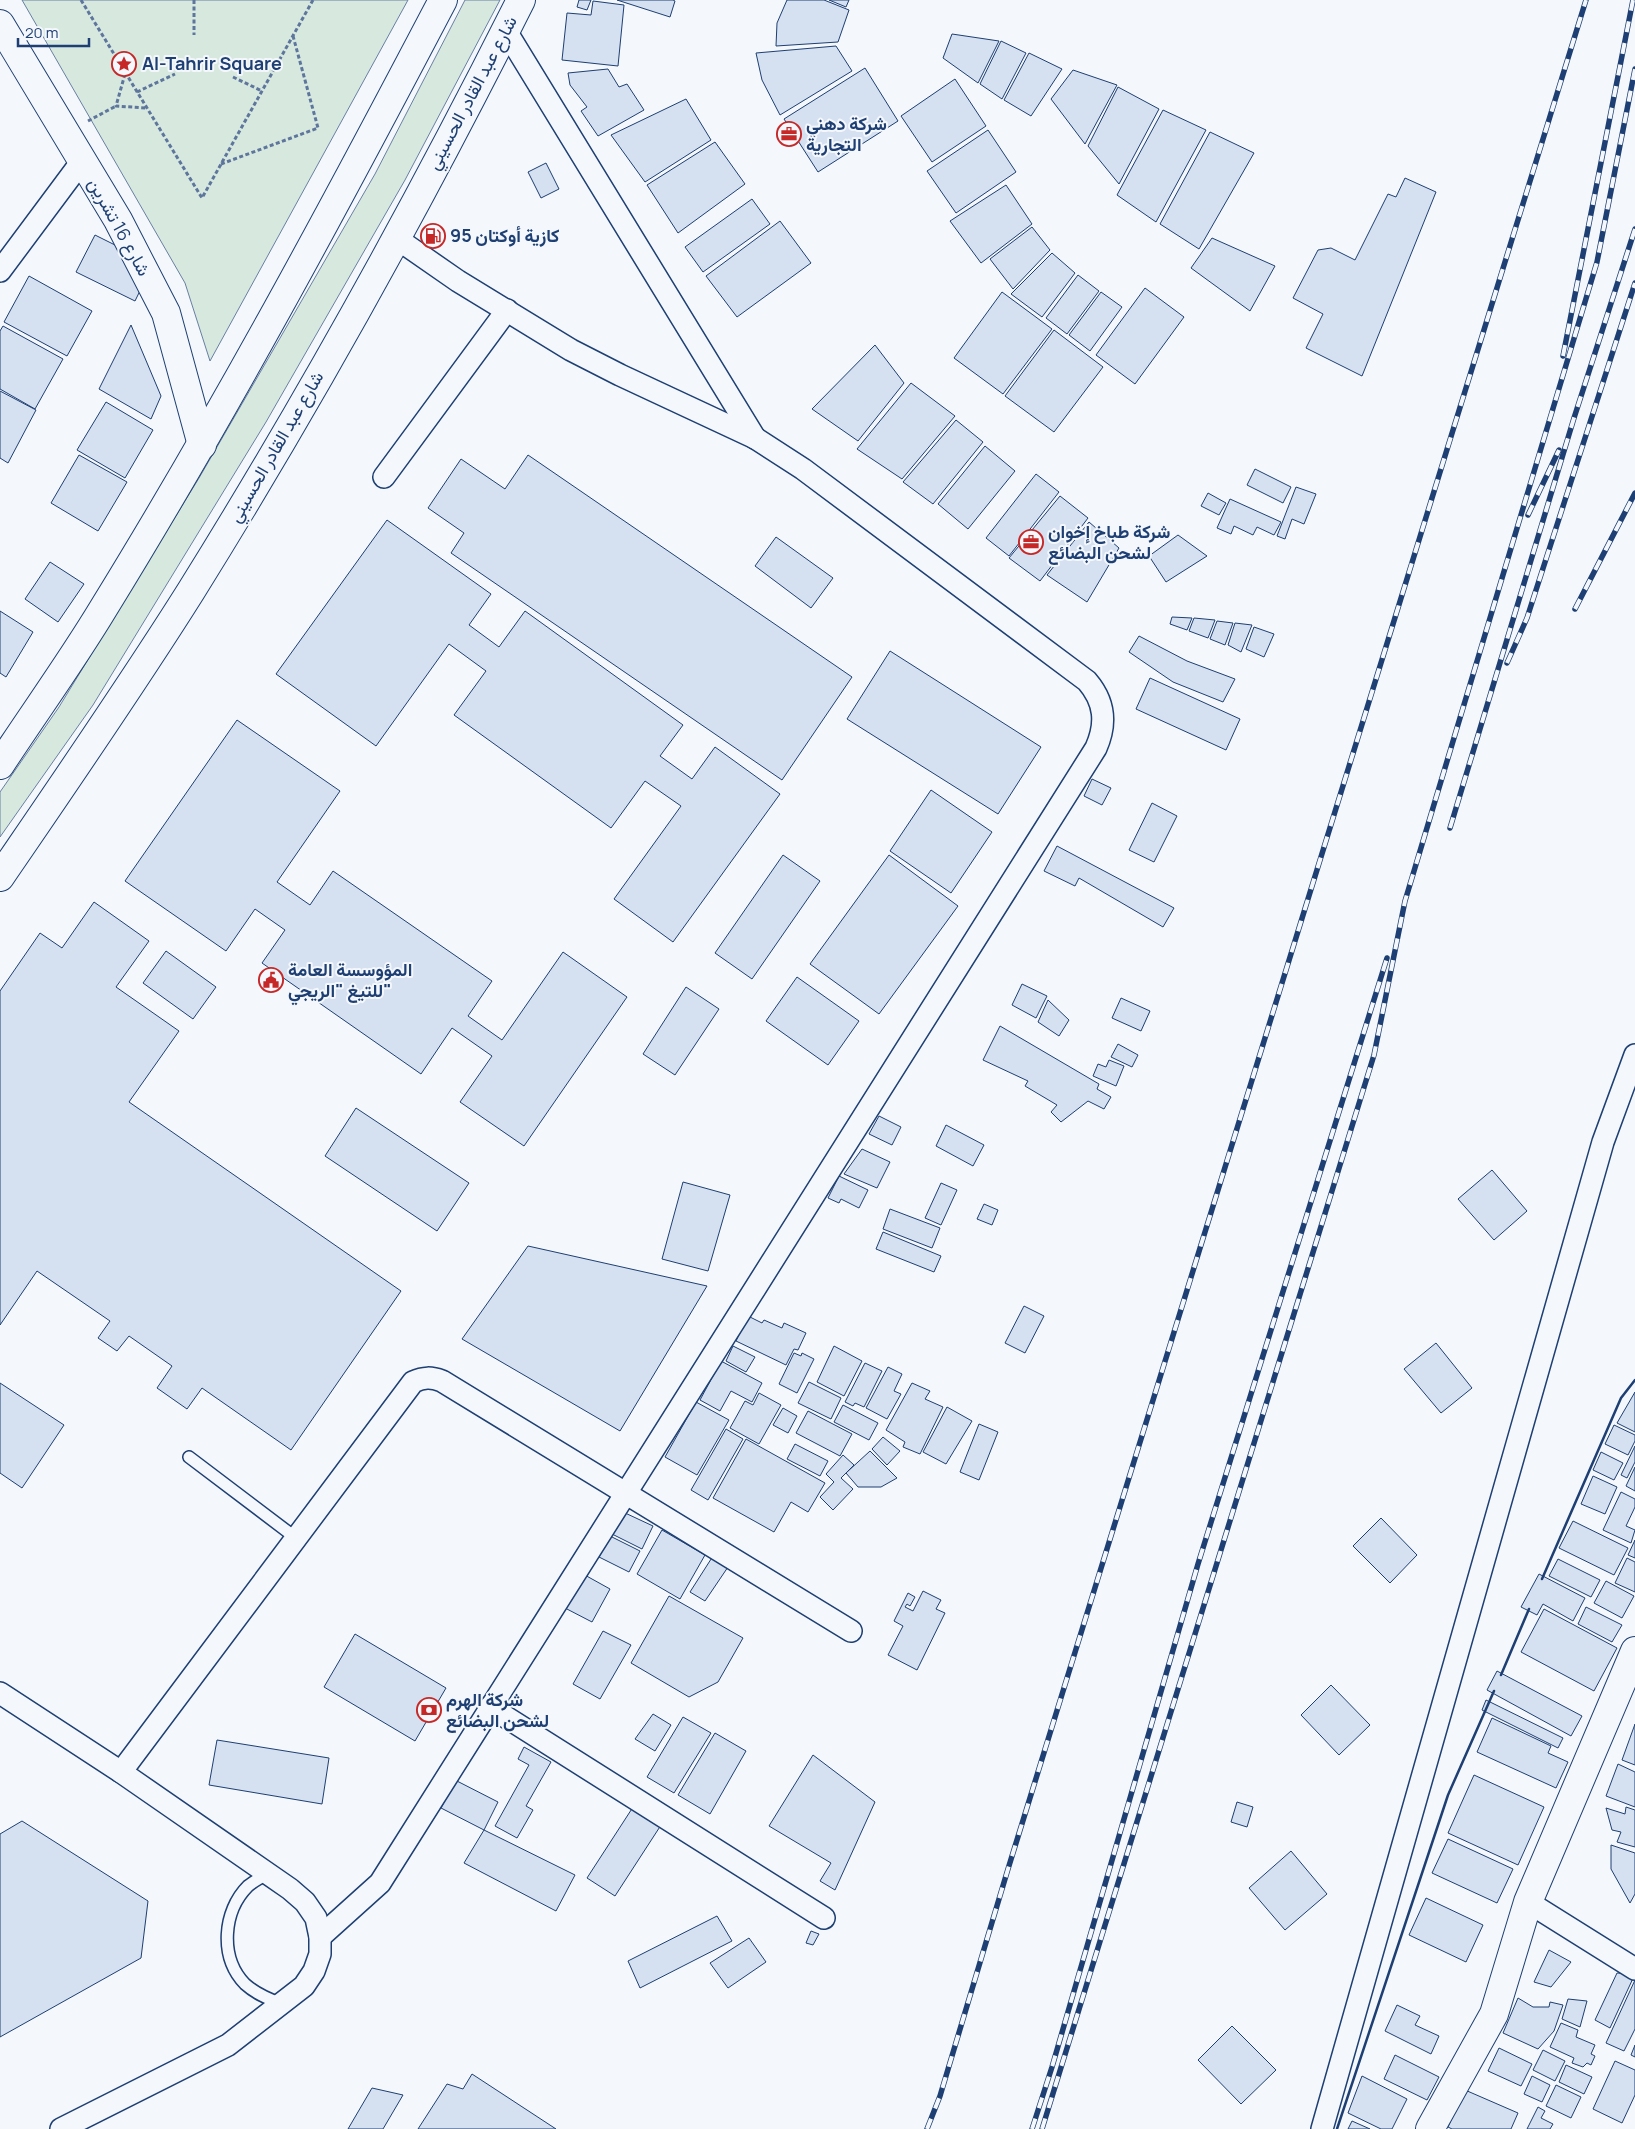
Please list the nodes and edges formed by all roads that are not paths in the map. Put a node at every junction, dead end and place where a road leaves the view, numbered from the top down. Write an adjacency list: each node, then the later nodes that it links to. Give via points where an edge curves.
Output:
1 (442, 0): 10 (main road, via 372,136)
2 (521, 0): 4 (main road, شارع عبد القادر الحسيني)
3 (0, 24): 5 (main road, شارع 16 تشرين)
4 (506, 31): 6 (main road, شارع عبد القادر الحسيني); 9 (street)
5 (82, 161): 7 (street); 10 (main road, شارع 16 تشرين, via 118,220 166,313)
6 (396, 238): 8 (street); 13 (main road, شارع عبد القادر الحسيني, via 287,431 191,591)
7 (0, 272)
8 (507, 310): 9 (street, via 570,350); 11 (street)
9 (755, 438): 16 (street, via 803,469 1087,681 1100,701 1103,725 1096,748)
10 (202, 445): 12 (main road, via 102,611)
11 (384, 478)
12 (0, 765)
13 (0, 876)
14 (1635, 1055): 30 (street, via 1603,1142)
15 (189, 1457): 17 (lane)
16 (627, 1495): 17 (street, via 442,1381 421,1378 413,1382); 18 (street); 21 (street)
17 (296, 1538): 22 (street)
18 (851, 1631)
19 (1635, 1651): 24 (main road)
20 (0, 1693): 22 (street)
21 (490, 1707): 25 (street); 26 (street, via 380,1883)
22 (121, 1772): 23 (street)
23 (268, 1873): 26 (street, via 305,1902 316,1918); 28 (lane, via 249,1885 236,1902 228,1922 227,1944 233,1965 245,1983 262,1996)
24 (1528, 1902): 27 (street); 31 (main road, via 1494,2014)
25 (824, 1918)
26 (320, 1937): 28 (street, via 320,1954 314,1971 304,1986)
27 (1635, 1969)
28 (282, 2004): 29 (street, via 228,2045)
29 (61, 2129)
30 (1322, 2129)
31 (1430, 2129)

